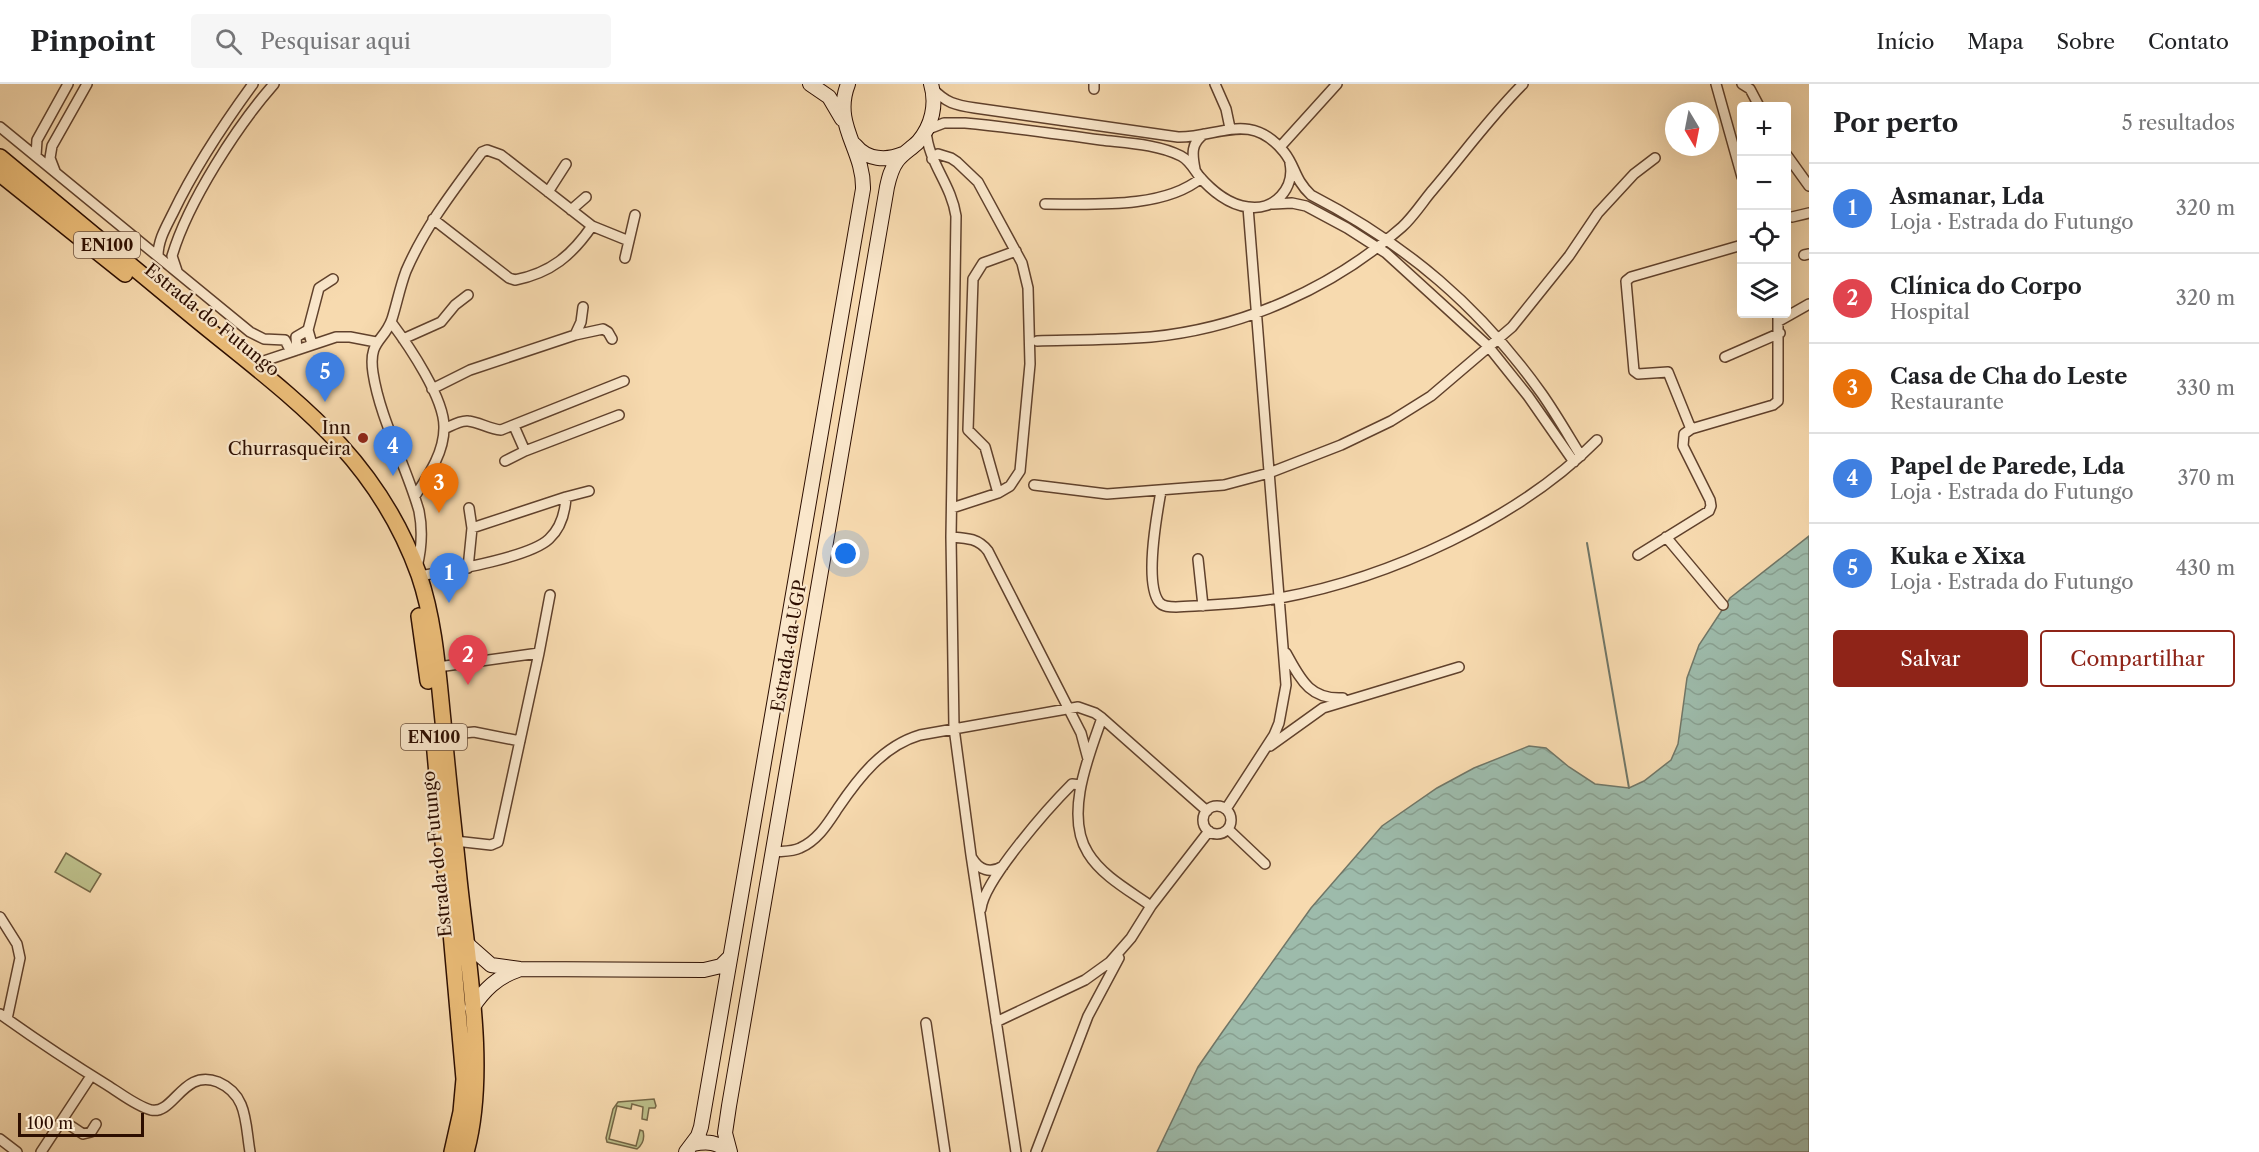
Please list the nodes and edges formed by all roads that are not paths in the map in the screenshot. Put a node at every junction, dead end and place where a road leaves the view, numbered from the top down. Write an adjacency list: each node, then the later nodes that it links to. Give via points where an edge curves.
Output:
1 (68, 84): 19 (street)
2 (87, 84): 23 (street)
3 (274, 84): 13 (street)
4 (810, 84): 15 (main road, via 829,97)
5 (848, 84): 15 (main road, via 843,99)
6 (1215, 84): 17 (street)
7 (1337, 84): 24 (street)
8 (1523, 84): 51 (street, via 1498,108 1403,226)
9 (1716, 84): 31 (street)
10 (1742, 84): 14 (street)
11 (932, 86): 18 (main road, via 932,112); 20 (street, via 942,99 955,105 1178,137)
12 (251, 87): 13 (street, via 260,91); 49 (street, via 206,152)
13 (260, 102): 53 (street, via 215,166)
14 (1757, 102)
15 (844, 122): 22 (main road)
16 (0, 127): 21 (street)
17 (1230, 128): 20 (street); 24 (street, via 1258,132)
18 (926, 130): 25 (main road, Estrada da UGP); 30 (street); 36 (street, via 944,123 965,123 1124,143 1182,157)
19 (40, 134): 21 (street); 26 (street)
20 (1204, 134): 36 (street, via 1193,146)
21 (15, 140): 26 (street)
22 (852, 141): 25 (main road, via 872,157 886,158); 138 (main road, via 861,166 863,189)
23 (52, 146): 26 (street); 34 (street, via 50,158)
24 (1280, 147): 32 (street)
25 (906, 152): 30 (street, via 920,151); 129 (main road, Estrada da UGP, via 893,167 885,194)
26 (36, 156): 34 (street)
27 (1787, 156): 37 (street)
28 (0, 157): 80 (main road, Estrada do Futungo / EN100)
29 (1655, 158): 71 (street, via 1610,200 1553,277 1512,327)
30 (932, 159): 56 (street, via 938,154 951,158 978,182); 99 (street, via 950,191 956,216)
31 (1737, 159)
32 (1290, 163): 41 (street, via 1292,176 1288,188); 51 (street, via 1311,195)
33 (566, 164): 38 (street)
34 (57, 173): 50 (street)
35 (0, 174): 155 (main road, Estrada do Futungo / EN100, via 308,423 356,478 392,537 419,614 434,736 464,1079)
36 (1198, 174): 40 (street, via 1189,189 1168,195 1124,202); 42 (street, via 1219,194)
37 (1809, 186)
38 (548, 192): 43 (street); 47 (street, via 501,155 487,150)
39 (586, 197): 43 (street)
40 (1045, 204)
41 (1270, 204): 42 (street); 55 (street, via 1306,206)
42 (1248, 207): 64 (street)
43 (571, 210): 48 (street)
44 (1809, 213): 46 (street)
45 (635, 214): 52 (street)
46 (1792, 217)
47 (433, 219): 48 (street, via 515,280 553,267 580,243); 67 (street, via 405,273)
48 (592, 226): 52 (street)
49 (163, 233): 50 (street, via 150,238); 57 (street)
50 (135, 236): 57 (street)
51 (1387, 238): 55 (street); 71 (street, via 1471,309)
52 (629, 241): 58 (street)
53 (176, 243): 57 (street); 59 (street, via 172,256)
54 (1737, 246): 86 (street, via 1626,281 1634,371 1668,372)
55 (1377, 247): 64 (street, via 1323,283); 77 (street)
56 (1016, 251): 95 (street, via 1028,281 1030,364 1020,471 1010,486); 95 (street, via 983,263 973,279 968,430 985,447)
57 (158, 256): 59 (street)
58 (625, 258)
59 (178, 273): 78 (street, via 250,332 264,339 285,340)
60 (333, 279): 68 (street, via 319,288)
61 (468, 295): 72 (street, via 441,322)
62 (1809, 304): 65 (street)
63 (583, 307): 70 (street)
64 (1258, 312): 74 (street, via 1160,336); 91 (street)
65 (1791, 312)
66 (1779, 318): 69 (street)
67 (391, 322): 72 (street); 75 (street)
68 (308, 330): 76 (street); 78 (street, via 296,337)
69 (1780, 333): 79 (street); 86 (street, via 1779,401)
70 (575, 335): 73 (street, via 603,329); 82 (street, via 470,370)
71 (1498, 338): 77 (street); 89 (street, via 1542,394)
72 (404, 339): 82 (street)
73 (612, 339)
74 (1036, 341)
75 (376, 342): 76 (street, via 336,337); 96 (street, via 372,371)
76 (312, 344): 78 (street)
77 (1488, 346): 89 (street); 91 (street, via 1461,373 1391,421)
78 (294, 351): 80 (street)
79 (1725, 357)
80 (252, 364): 106 (main road, Estrada do Futungo / EN100, via 328,430 360,468 393,518)
81 (624, 381): 84 (street)
82 (432, 389): 85 (street, via 443,414)
83 (619, 416): 88 (street)
84 (514, 426): 85 (street, via 489,429 468,421); 88 (street)
85 (444, 429): 96 (street, via 433,465)
86 (1691, 429): 102 (street, via 1684,434 1683,446 1711,506 1709,512)
87 (1597, 440): 89 (street)
88 (525, 451): 90 (street)
89 (1577, 459): 108 (street, via 1495,516 1421,555 1340,583)
90 (505, 461)
91 (1269, 473): 94 (street, via 1224,484); 108 (street)
92 (1034, 485): 94 (street, via 1107,494)
93 (589, 491): 97 (street)
94 (1161, 491): 110 (street, via 1152,543 1158,601 1164,606)
95 (998, 493): 99 (street)
96 (415, 496): 106 (street, via 423,528)
97 (566, 497): 100 (street); 105 (street, via 560,525 548,540 535,548)
98 (469, 508): 100 (street)
99 (952, 508): 101 (street)
100 (472, 528): 105 (street)
101 (951, 537): 116 (street, via 974,539 987,551); 118 (street)
102 (1666, 537): 103 (street); 109 (street)
103 (1638, 555)
104 (1198, 560): 110 (street)
105 (468, 568): 106 (street)
106 (417, 573): 114 (main road, Estrada do Futungo / EN100)
107 (550, 595): 112 (street)
108 (1280, 598): 110 (street); 111 (street)
109 (1724, 605)
110 (1203, 606)
111 (1283, 648): 115 (street, via 1302,681 1315,693 1333,699); 121 (street, via 1285,698)
112 (539, 653): 114 (street); 120 (street)
113 (1459, 666): 115 (street)
114 (438, 667): 119 (main road, Estrada do Futungo / EN100)
115 (1353, 698): 121 (street, via 1323,708)
116 (1069, 708): 117 (street, via 1087,709); 118 (street); 122 (street)
117 (1102, 718): 122 (street); 125 (street)
118 (954, 728): 129 (street, via 904,739 889,749 861,776 815,838 801,848); 130 (street)
119 (444, 735): 120 (street, via 474,732); 128 (main road, Estrada do Futungo / EN100)
120 (520, 741): 128 (street, via 498,842 491,845)
121 (1268, 748): 124 (street)
122 (1088, 759): 123 (street)
123 (1081, 786): 131 (street, via 1072,784 1043,813); 133 (street, via 1079,825 1088,853 1103,871)
124 (1226, 809): 125 (street, via 1218,806); 126 (street, via 1231,816)
125 (1207, 811): 127 (street, via 1203,824)
126 (1228, 829): 127 (street, via 1216,834); 132 (street)
127 (1209, 831): 133 (street)
128 (455, 840): 137 (main road, Estrada do Futungo / EN100)
129 (773, 852): 156 (main road, Estrada da UGP, via 726,1123)
130 (971, 855): 131 (street, via 977,866 986,870); 134 (street)
131 (1006, 864): 134 (street, via 986,893)
132 (1265, 864)
133 (1151, 906): 136 (street)
134 (980, 914): 144 (street)
135 (0, 917): 143 (street, via 17,944 20,958)
136 (1131, 938): 144 (street, via 1110,962 1085,980); 159 (street, via 1088,1016)
137 (466, 943): 139 (main road, via 491,965); 142 (main road, Estrada do Futungo / EN100)
138 (730, 957): 140 (main road, via 721,966); 141 (main road)
139 (520, 969): 140 (main road); 142 (main road, via 496,980)
140 (704, 970): 141 (main road, via 719,975)
141 (725, 990): 151 (main road, via 701,1127)
142 (472, 1008): 150 (main road, Estrada do Futungo / EN100, via 476,1079)
143 (3, 1016): 146 (street)
144 (996, 1022): 158 (street)
145 (926, 1023): 157 (street)
146 (91, 1076): 147 (street); 154 (street, via 151,1110 159,1110 200,1079 230,1087 243,1108)
147 (62, 1120): 148 (street, via 82,1134 91,1132); 153 (street)
148 (96, 1124)
149 (0, 1139): 152 (street)
150 (470, 1148)
151 (690, 1148): 156 (main road, via 709,1142)
152 (17, 1152)
153 (40, 1152)
154 (250, 1152)
155 (452, 1152)
156 (729, 1152)
157 (945, 1152)
158 (1017, 1152)
159 (1036, 1152)

